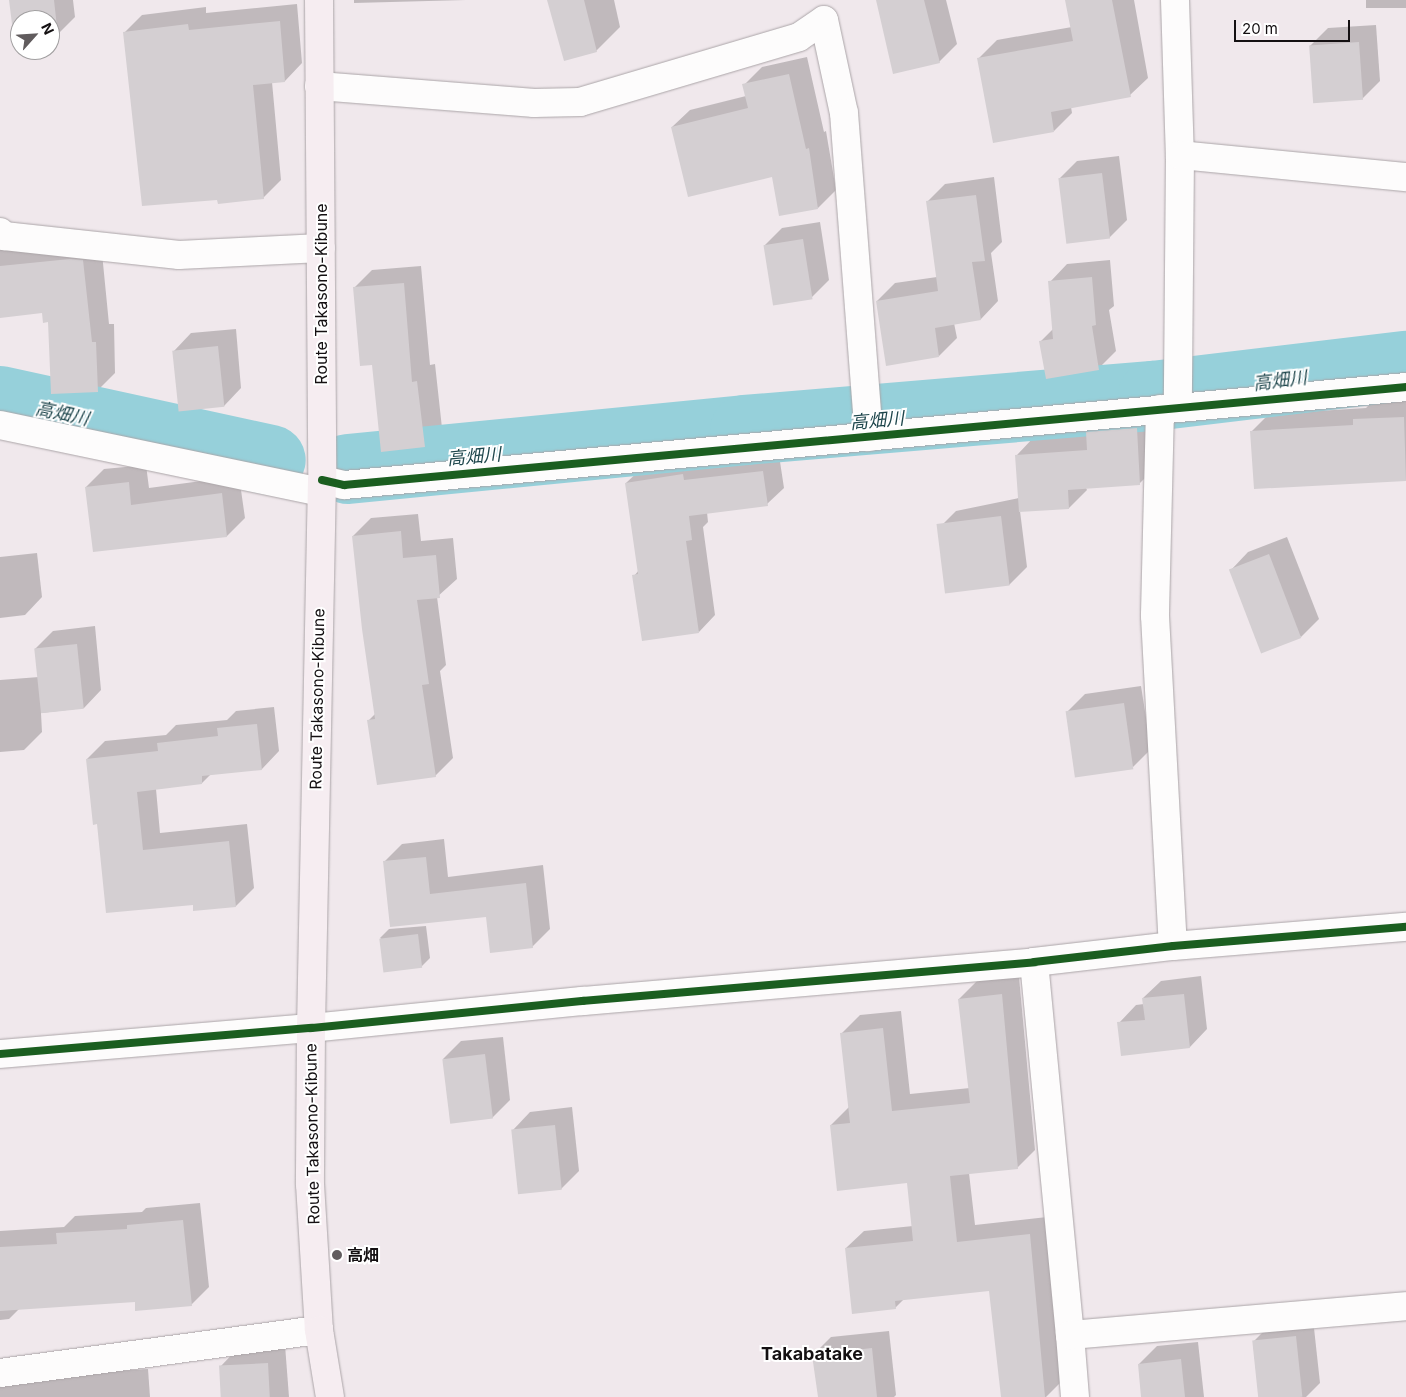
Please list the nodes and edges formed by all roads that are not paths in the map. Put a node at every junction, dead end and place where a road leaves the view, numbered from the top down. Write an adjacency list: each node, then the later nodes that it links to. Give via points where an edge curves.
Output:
1 (319, 0): 4 (main road, Route Takasono-Kibune)
2 (1175, 0): 5 (street)
3 (831, 10): 4 (street, via 800,37 580,102 534,103); 11 (street, via 844,113)
4 (318, 86): 8 (main road, Route Takasono-Kibune)
5 (1180, 155): 6 (street); 10 (street)
6 (1406, 176)
7 (0, 232): 8 (street, via 4,236 179,255)
8 (321, 248): 13 (main road, Route Takasono-Kibune)
9 (1406, 387): 10 (street)
10 (1174, 400): 11 (street); 15 (street, via 1155,616)
11 (868, 424): 13 (street)
12 (0, 425): 13 (street)
13 (321, 486): 17 (main road, Route Takasono-Kibune)
14 (1406, 927): 15 (street)
15 (1173, 946): 16 (street)
16 (1034, 962): 17 (street); 21 (street)
17 (311, 1028): 18 (street); 20 (main road, Route Takasono-Kibune, via 310,1184)
18 (0, 1054)
19 (1406, 1306): 21 (street)
20 (319, 1330): 22 (street); 23 (main road, Route Takasono-Kibune)
21 (1070, 1335): 24 (street)
22 (0, 1373)
23 (330, 1397)
24 (1074, 1397)

